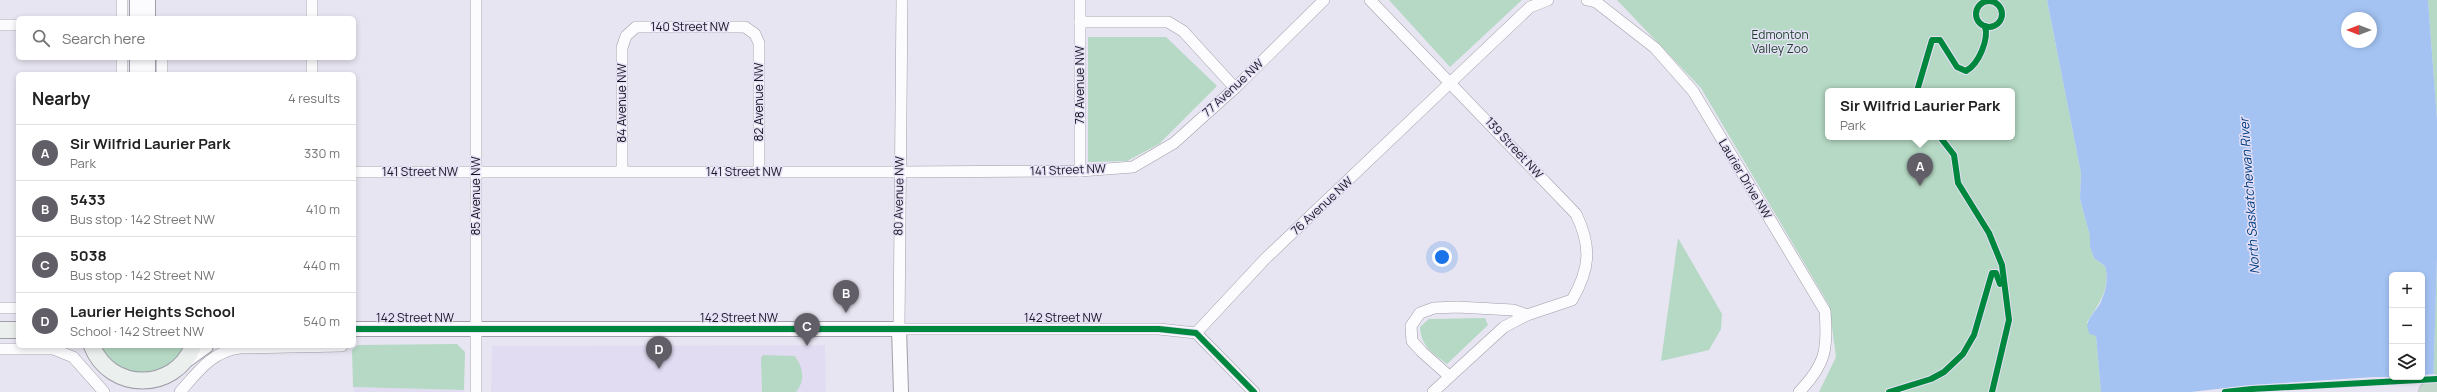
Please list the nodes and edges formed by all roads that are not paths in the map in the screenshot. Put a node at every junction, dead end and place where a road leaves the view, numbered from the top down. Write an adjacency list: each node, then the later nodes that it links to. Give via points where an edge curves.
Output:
1 (122, 0): 12 (street)
2 (137, 0): 13 (street)
3 (148, 0): 14 (street)
4 (312, 0): 15 (street)
5 (476, 0): 37 (street, 85 Avenue NW)
6 (902, 0): 39 (street, 80 Avenue NW)
7 (1080, 0): 16 (street, 78 Avenue NW)
8 (1324, 0): 32 (street, 77 Avenue NW)
9 (1370, 0): 31 (street)
10 (1548, 0): 31 (street, via 1530,7)
11 (1587, 0): 67 (street, Laurier Drive NW, via 1596,2 1655,48 1693,91 1825,312 1827,337 1822,364)
12 (122, 16)
13 (137, 16)
14 (148, 16)
15 (312, 16)
16 (1080, 22): 32 (street, via 1168,22 1182,31); 35 (street, 78 Avenue NW)
17 (0, 25): 18 (street)
18 (16, 25)
19 (755, 34): 20 (street, 140 Street NW, via 745,27 636,27); 38 (street, 82 Avenue NW, via 760,43)
20 (626, 36): 34 (street, 84 Avenue NW, via 622,48)
21 (122, 60): 26 (street)
22 (137, 60): 27 (street)
23 (148, 60): 28 (street)
24 (162, 60): 29 (street)
25 (312, 60): 30 (street)
26 (122, 72)
27 (137, 72)
28 (148, 72)
29 (162, 72)
30 (312, 72)
31 (1451, 82): 42 (street, 139 Street NW, via 1576,214 1585,233 1588,256 1584,280 1572,300); 48 (street, 76 Avenue NW, via 1265,259)
32 (1235, 88): 33 (street, 77 Avenue NW, via 1174,143)
33 (1133, 167): 35 (street, 141 Street NW)
34 (622, 170): 37 (street, 141 Street NW); 38 (street, 141 Street NW)
35 (1080, 171): 39 (street, 141 Street NW)
36 (356, 172): 37 (street, 141 Street NW)
37 (477, 172): 44 (street, 85 Avenue NW)
38 (759, 172): 39 (street, 141 Street NW)
39 (900, 172): 45 (street, 80 Avenue NW)
40 (0, 308): 41 (street)
41 (16, 308)
42 (1527, 315): 57 (street, 139 Street NW, via 1504,327); 57 (street, via 1513,310 1457,307 1434,308 1420,313 1411,326 1412,341)
43 (356, 329): 44 (street, 142 Street NW)
44 (477, 329): 45 (street, 142 Street NW); 63 (street, 85 Avenue NW)
45 (899, 329): 48 (street, 142 Street NW, via 1159,329); 64 (street, 80 Avenue NW)
46 (0, 330): 47 (main road)
47 (16, 330)
48 (1196, 333): 65 (street)
49 (93, 348): 55 (main road)
50 (203, 348): 54 (street)
51 (240, 348): 62 (street, via 226,351 207,362)
52 (0, 349): 53 (street, via 53,349)
53 (77, 352): 55 (main road); 59 (street)
54 (186, 358): 56 (main road, via 163,378 147,382 129,381); 61 (main road)
55 (101, 363): 56 (main road)
56 (113, 374): 60 (main road)
57 (1450, 376): 66 (street, 139 Street NW)
58 (2437, 391): 68 (highway)
59 (104, 392)
60 (126, 392)
61 (158, 392)
62 (180, 392)
63 (476, 392)
64 (900, 392)
65 (1254, 392)
66 (1434, 392)
67 (1799, 392)
68 (2429, 392)

